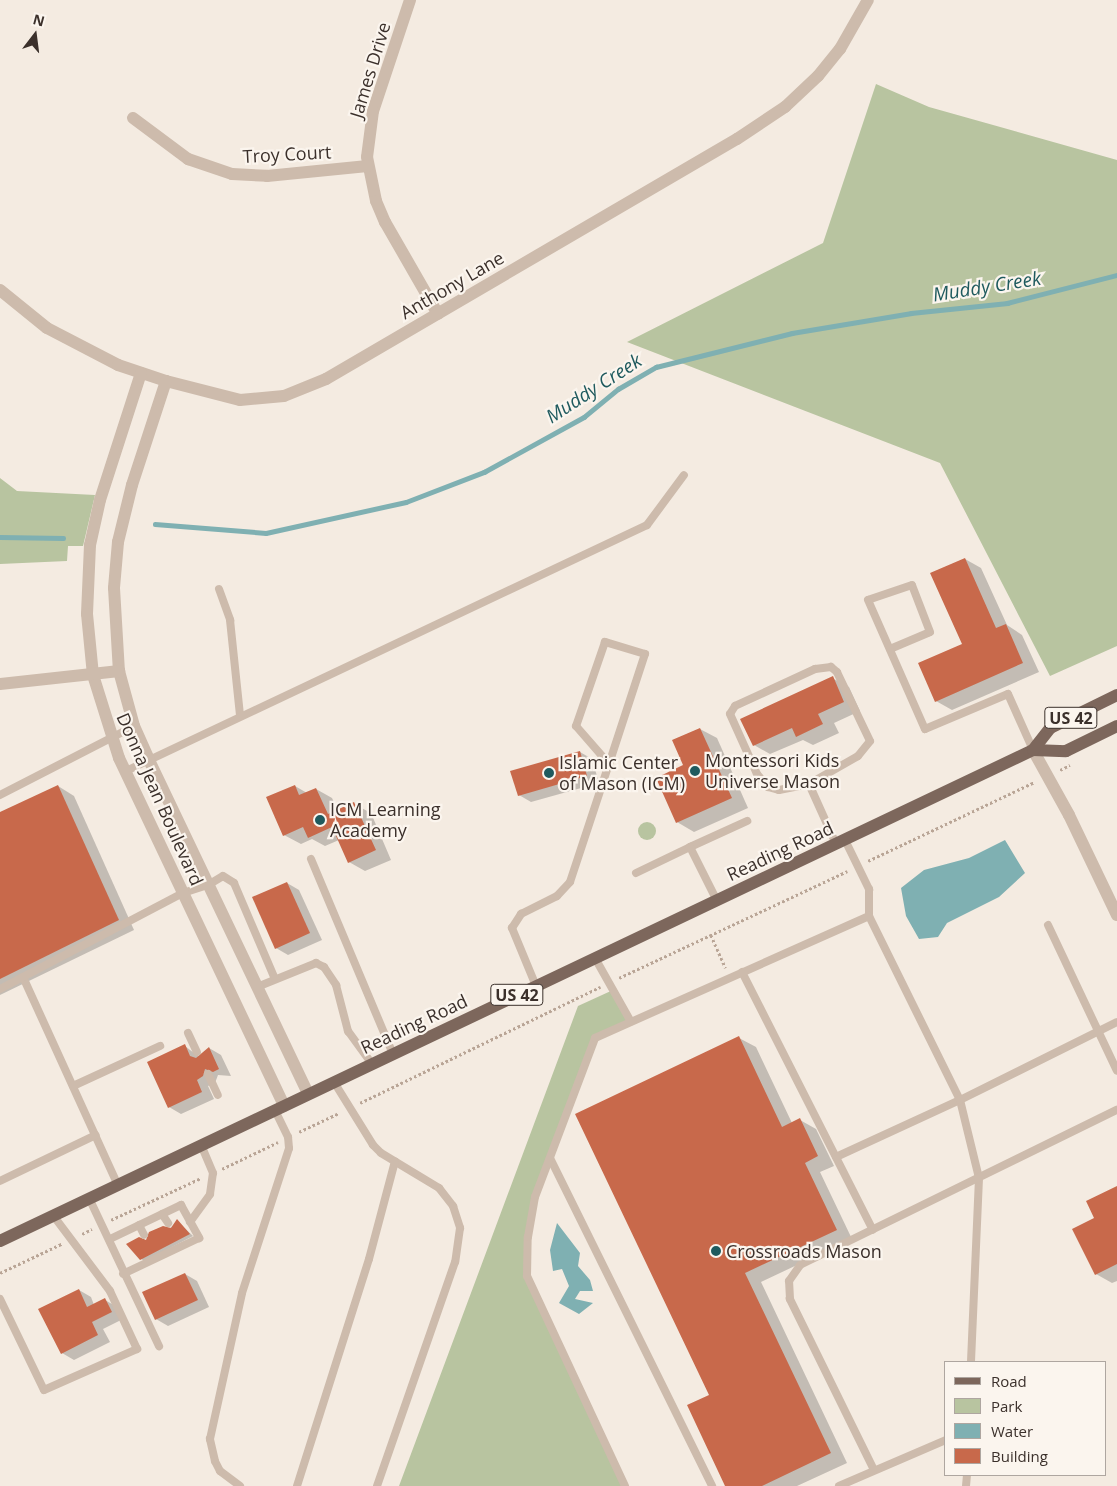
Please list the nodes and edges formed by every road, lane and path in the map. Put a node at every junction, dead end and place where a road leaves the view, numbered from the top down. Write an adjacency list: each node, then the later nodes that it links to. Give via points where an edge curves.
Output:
1 (410, 0): 4 (street, James Drive, via 373,111 368,134)
2 (868, 0): 6 (street, Anthony Lane, via 840,49 818,76 785,107)
3 (133, 118): 4 (street, Troy Court, via 188,159 232,174 267,176)
4 (368, 166): 6 (street, James Drive, via 385,222)
5 (0, 290): 7 (street, Anthony Lane, via 47,328 76,346)
6 (438, 314): 8 (street, Anthony Lane, via 326,379 284,396 240,400)
7 (141, 373): 8 (street, Anthony Lane); 13 (street, Donna Jean Boulevard, via 100,500 90,545 87,614)
8 (166, 381): 12 (street, Donna Jean Boulevard, via 132,485 118,542 114,588)
9 (684, 475): 16 (lane, via 647,526)
10 (219, 589): 16 (lane, via 230,620)
11 (890, 649): 11 (lane, via 868,600 912,584 930,632); 20 (lane, via 925,729 1008,694)
12 (119, 671): 13 (street); 17 (street, Donna Jean Boulevard)
13 (93, 675): 14 (street); 19 (street, Donna Jean Boulevard)
14 (0, 684)
15 (1117, 696): 20 (main road, Reading Road / US 42, via 1050,728)
16 (240, 715): 21 (lane)
17 (134, 726): 19 (lane); 21 (street, Donna Jean Boulevard)
18 (1117, 726): 20 (main road, Reading Road / US 42, via 1066,751)
19 (113, 740): 23 (street, Donna Jean Boulevard); 26 (lane)
20 (1033, 750): 28 (main road, Reading Road / US 42); 36 (street, via 1069,815)
21 (148, 758): 23 (lane); 33 (street, Donna Jean Boulevard)
22 (609, 764): 22 (lane, via 645,654 605,642 576,726); 46 (lane, via 570,882 557,896 521,914 512,928)
23 (126, 771): 34 (street, Donna Jean Boulevard)
24 (1035, 782): 31 (path)
25 (809, 784): 25 (lane, via 790,790 768,787 757,774 730,714 735,706 815,669 831,667 837,672 870,741 858,756); 28 (lane)
26 (0, 795)
27 (747, 821): 29 (lane)
28 (841, 842): 31 (lane); 35 (main road, Reading Road / US 42)
29 (690, 847): 32 (lane); 35 (lane)
30 (311, 859): 55 (lane)
31 (858, 866): 37 (lane, via 869,889); 39 (path)
32 (636, 873)
33 (208, 885): 34 (lane); 44 (lane, via 223,876 234,883); 47 (street, Donna Jean Boulevard)
34 (182, 893): 43 (lane); 64 (street, Donna Jean Boulevard)
35 (717, 900): 40 (main road, Reading Road / US 42)
36 (1117, 915)
37 (869, 916): 42 (lane); 63 (lane)
38 (1048, 925): 51 (lane)
39 (711, 935): 41 (path); 45 (path)
40 (596, 958): 45 (lane); 46 (main road, Reading Road / US 42)
41 (728, 972)
42 (742, 972): 49 (lane); 70 (lane)
43 (23, 976): 48 (lane); 60 (lane)
44 (275, 979): 47 (lane); 56 (lane, via 316,963 324,967 336,984 348,1031)
45 (609, 983): 49 (lane); 65 (path)
46 (536, 986): 55 (main road, Reading Road / US 42)
47 (257, 987): 61 (street, Donna Jean Boulevard)
48 (0, 989)
49 (631, 1022): 71 (lane, via 594,1038)
50 (1117, 1022): 51 (lane)
51 (1098, 1032): 57 (lane); 63 (lane)
52 (188, 1033): 54 (lane)
53 (160, 1046): 60 (lane)
54 (198, 1052)
55 (393, 1054): 56 (main road, Reading Road / US 42)
56 (372, 1064): 59 (main road, Reading Road / US 42)
57 (1117, 1071)
58 (208, 1074): 62 (lane)
59 (334, 1082): 61 (main road, Reading Road / US 42); 65 (lane)
60 (73, 1086): 67 (lane)
61 (308, 1094): 64 (main road, Reading Road / US 42)
62 (218, 1095)
63 (960, 1100): 70 (lane); 74 (lane)
64 (280, 1108): 68 (lane); 69 (main road, Reading Road / US 42)
65 (350, 1108): 68 (path); 72 (lane, via 373,1145)
66 (1117, 1110): 74 (lane)
67 (96, 1135): 75 (lane); 76 (lane)
68 (288, 1137): 73 (path); 96 (lane, via 287,1157 242,1293 210,1439 214,1461 220,1471)
69 (201, 1145): 73 (lane); 76 (main road, Reading Road / US 42)
70 (836, 1157): 84 (lane)
71 (550, 1158): 99 (lane, via 535,1197 528,1237 527,1276); 100 (lane)
72 (395, 1161): 97 (lane, via 369,1259); 98 (lane, via 421,1175 447,1197 458,1217 460,1240)
73 (213, 1173): 80 (lane, via 210,1194); 82 (path)
74 (979, 1178): 84 (lane); 93 (lane)
75 (0, 1181)
76 (118, 1185): 77 (main road, Reading Road / US 42)
77 (89, 1198): 79 (main road, Reading Road / US 42); 82 (lane)
78 (162, 1214): 80 (lane, via 181,1205); 81 (lane); 83 (lane)
79 (53, 1215): 87 (main road, Reading Road / US 42); 88 (lane)
80 (190, 1222): 90 (lane, via 199,1238 181,1243)
81 (168, 1223)
82 (102, 1224): 86 (lane); 88 (path)
83 (138, 1225): 85 (lane); 86 (lane)
84 (873, 1230): 95 (lane, via 800,1265 789,1281 790,1299)
85 (144, 1235)
86 (110, 1239): 90 (lane)
87 (0, 1240)
88 (70, 1240): 89 (path); 91 (lane, via 110,1291 137,1349 44,1390)
89 (0, 1273)
90 (124, 1274): 92 (lane)
91 (0, 1299)
92 (159, 1346)
93 (971, 1361)
94 (944, 1441): 95 (lane)
95 (874, 1470): 101 (lane)
96 (240, 1486)
97 (297, 1486)
98 (377, 1486)
99 (625, 1486)
100 (712, 1486)
101 (839, 1486)

